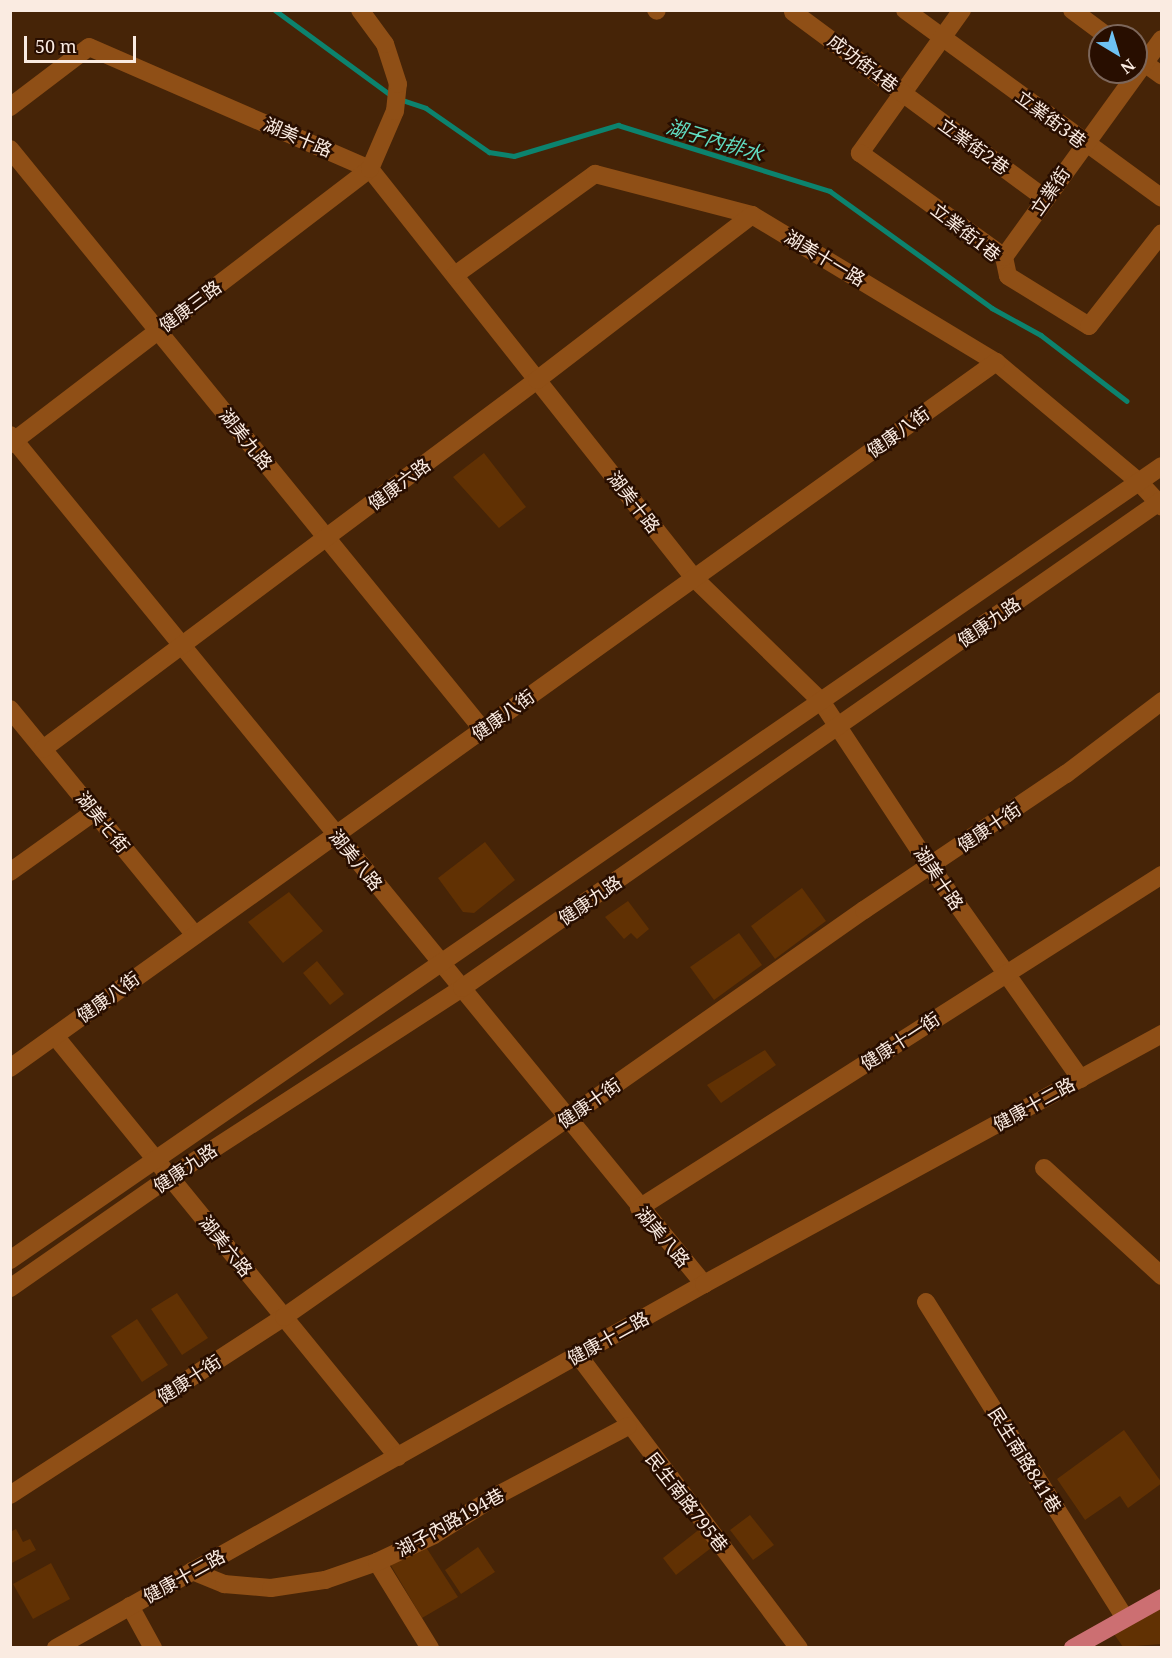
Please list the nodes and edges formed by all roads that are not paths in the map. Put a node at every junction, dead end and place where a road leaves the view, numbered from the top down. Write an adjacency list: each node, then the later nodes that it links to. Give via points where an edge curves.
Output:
1 (360, 10): 17 (street, via 385,44 398,84 395,111)
2 (906, 10): 7 (street, 立業街3巷)
3 (962, 10): 7 (street)
4 (1072, 10): 6 (street)
5 (793, 12): 13 (street, 成功街4巷)
6 (1091, 24)
7 (941, 38): 13 (street); 15 (street, 立業街3巷)
8 (1161, 39): 9 (street, 立業街)
9 (1148, 52)
10 (1148, 66): 11 (street)
11 (1161, 75)
12 (1124, 84): 15 (street, 立業街)
13 (903, 93): 18 (street, 立業街2巷); 22 (street, 立業街1巷, via 860,153)
14 (10, 107): 17 (street, 湖美十路, via 89,47)
15 (1083, 144): 18 (street, 立業街); 19 (street, 立業街3巷)
16 (10, 149): 24 (street, 湖美九路)
17 (370, 168): 23 (street, 湖美十路); 24 (street, 健康三路)
18 (1044, 198): 22 (street, 立業街)
19 (1161, 198)
20 (752, 215): 23 (street, 湖美十一路, via 595,174); 25 (street, 湖美十一路); 26 (street, 健康六路)
21 (1161, 233): 22 (street, 立業街1巷, via 1089,326 1008,276)
22 (1004, 257)
23 (454, 276): 26 (street, 湖美十路)
24 (158, 331): 27 (street, 健康三路); 31 (street, 湖美九路)
25 (996, 362): 29 (street, 湖美十一路); 32 (street, 健康八街)
26 (537, 380): 31 (street, 健康六路); 32 (street, 湖美十路)
27 (12, 440): 33 (street, 湖美八路)
28 (1161, 466): 29 (street)
29 (1139, 482): 30 (street, 湖美十一路); 34 (street)
30 (1160, 503): 37 (street, 健康九路)
31 (326, 538): 33 (street, 健康六路); 38 (street, 湖美九路)
32 (694, 578): 34 (street, 湖美十路); 38 (street, 健康八街)
33 (182, 646): 39 (street, 健康六路); 41 (street, 湖美八路)
34 (821, 701): 37 (street, 湖美十路); 46 (street)
35 (1161, 701): 42 (street, 健康十街, via 1066,774)
36 (10, 709): 39 (street, 湖美七街)
37 (840, 728): 42 (street, 湖美十路); 48 (street, 健康九路)
38 (483, 730): 41 (street, 健康八街)
39 (43, 749): 40 (street, 湖美七街)
40 (94, 812): 43 (street); 45 (street, 湖美七街)
41 (336, 834): 45 (street, 健康八街); 46 (street, 湖美八路)
42 (930, 866): 47 (street, 湖美十路); 53 (street, 健康十街)
43 (10, 872)
44 (1161, 875): 47 (street, 健康十一街)
45 (195, 935): 50 (street, 健康八街)
46 (440, 964): 48 (street, 湖美八路); 54 (street)
47 (1005, 973): 52 (street, 湖美十路); 57 (street, 健康十一街)
48 (462, 988): 53 (street, 湖美八路); 56 (street, 健康九路)
49 (1161, 1034): 52 (street, 健康十二路)
50 (55, 1036): 51 (street, 健康八街); 54 (street, 湖美六路)
51 (10, 1068)
52 (1081, 1079): 60 (street, 健康十二路)
53 (567, 1119): 57 (street, 湖美八路); 63 (street, 健康十街)
54 (156, 1160): 56 (street, 湖美六路); 58 (street)
55 (1044, 1168): 59 (street)
56 (170, 1177): 61 (street, 健康九路); 63 (street, 湖美六路)
57 (639, 1208): 60 (street, 湖美八路)
58 (10, 1260)
59 (1161, 1276)
60 (704, 1284): 64 (street, 健康十二路)
61 (10, 1288)
62 (926, 1302): 72 (street, 民生南路841巷)
63 (284, 1317): 66 (street, 湖美六路); 67 (street, 健康十街)
64 (578, 1355): 65 (street, 民生南路795巷); 66 (street, 健康十二路)
65 (628, 1426): 68 (street, 湖子內路194巷, via 496,1496 434,1535); 77 (street, 民生南路795巷)
66 (398, 1457): 69 (street, 健康十二路)
67 (10, 1495)
68 (377, 1562): 69 (street, 湖子內路194巷, via 325,1580 271,1588 224,1584); 76 (street)
69 (192, 1571): 71 (street, 健康十二路)
70 (1161, 1598): 72 (main road)
71 (130, 1606): 74 (street, 健康十二路); 75 (street)
72 (1125, 1618): 73 (main road)
73 (1085, 1645)
74 (56, 1647)
75 (153, 1647)
76 (430, 1647)
77 (799, 1647)

